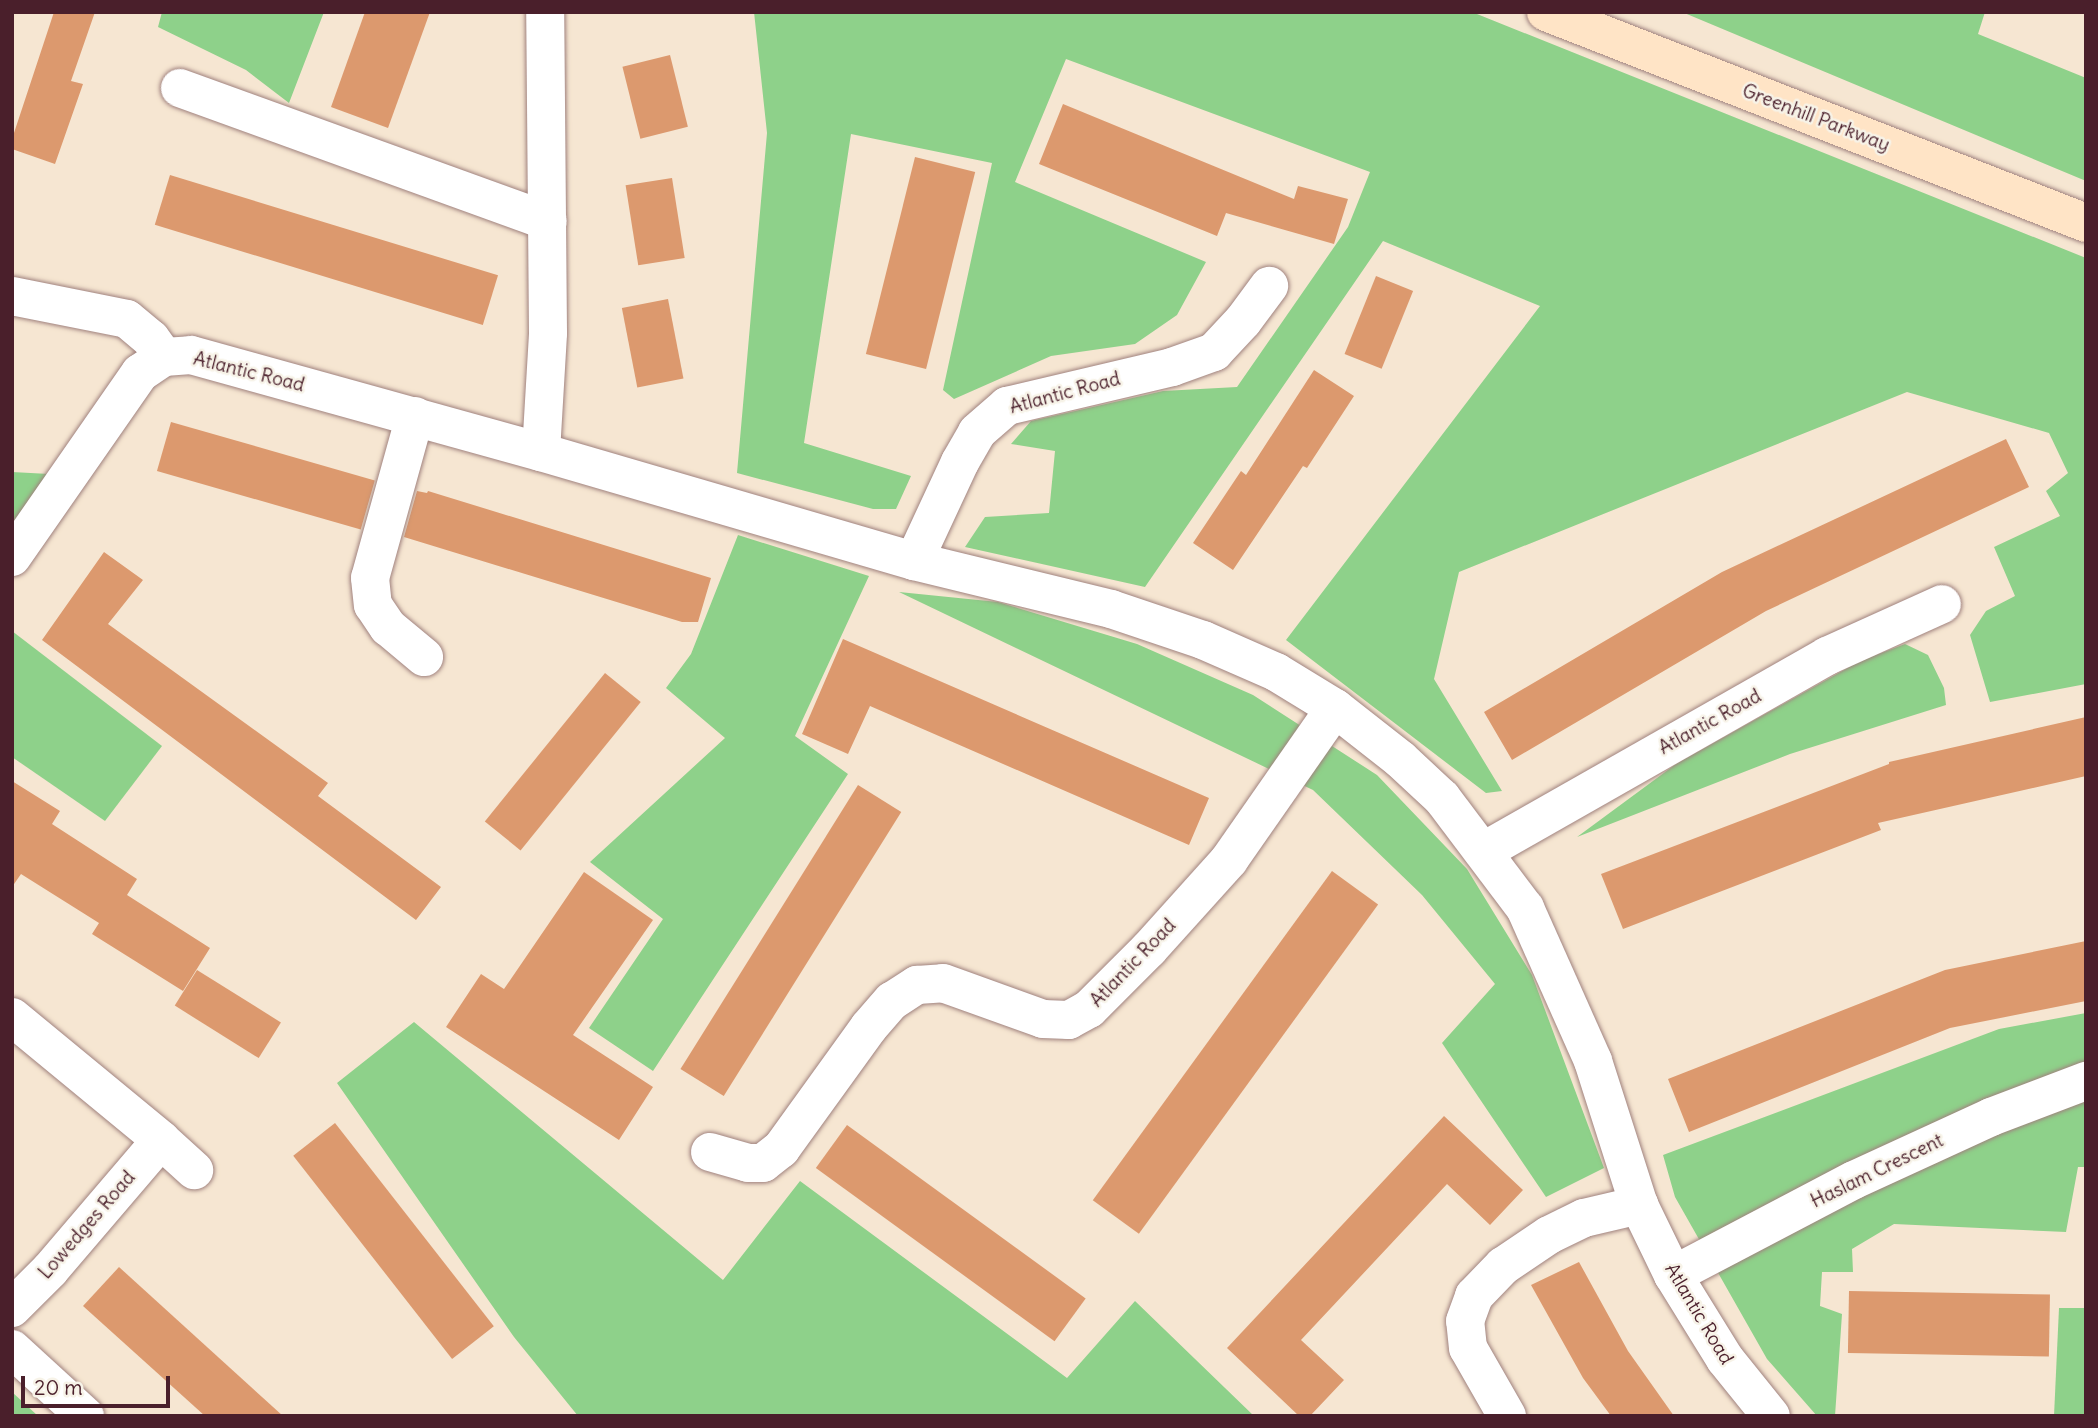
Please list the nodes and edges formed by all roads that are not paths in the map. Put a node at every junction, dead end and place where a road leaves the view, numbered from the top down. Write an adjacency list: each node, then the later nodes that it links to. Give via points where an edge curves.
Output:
1 (545, 12): 4 (street)
2 (1546, 12): 5 (main road, Greenhill Parkway)
3 (180, 88): 4 (street)
4 (548, 221): 10 (street)
5 (2086, 223)
6 (1269, 286): 12 (street, Atlantic Road, via 1214,352 1172,367 1007,406 977,432)
7 (12, 296): 8 (street, via 127,319)
8 (164, 357): 9 (street, Atlantic Road, via 191,355); 11 (street, via 140,373)
9 (415, 416): 10 (street, Atlantic Road); 14 (street, via 370,578 373,605 388,627)
10 (541, 452): 12 (street, Atlantic Road)
11 (12, 557)
12 (914, 561): 15 (street, Atlantic Road, via 1111,609 1203,640 1276,672)
13 (1942, 604): 16 (street, Atlantic Road, via 1827,656)
14 (424, 657)
15 (1335, 708): 16 (street, Atlantic Road, via 1400,758 1442,798); 20 (street, Atlantic Road, via 1229,860 1089,1009 1069,1020 1043,1019 943,983 917,985 892,1001 869,1027 781,1149 763,1163)
16 (1484, 850): 22 (street, Atlantic Road, via 1525,908 1556,972 1593,1061)
17 (12, 1017): 19 (street)
18 (2086, 1081): 23 (street, Haslam Crescent, via 1991,1117 1854,1180)
19 (161, 1140): 21 (street); 24 (street, Lowedges Road)
20 (710, 1152)
21 (194, 1170)
22 (1639, 1205): 23 (street, Atlantic Road); 27 (street, via 1584,1218 1549,1235 1503,1266 1474,1297 1465,1321 1468,1348)
23 (1674, 1275): 28 (street, Atlantic Road, via 1725,1359)
24 (12, 1308)
25 (12, 1349): 26 (street)
26 (85, 1416)
27 (1507, 1416)
28 (1771, 1416)

